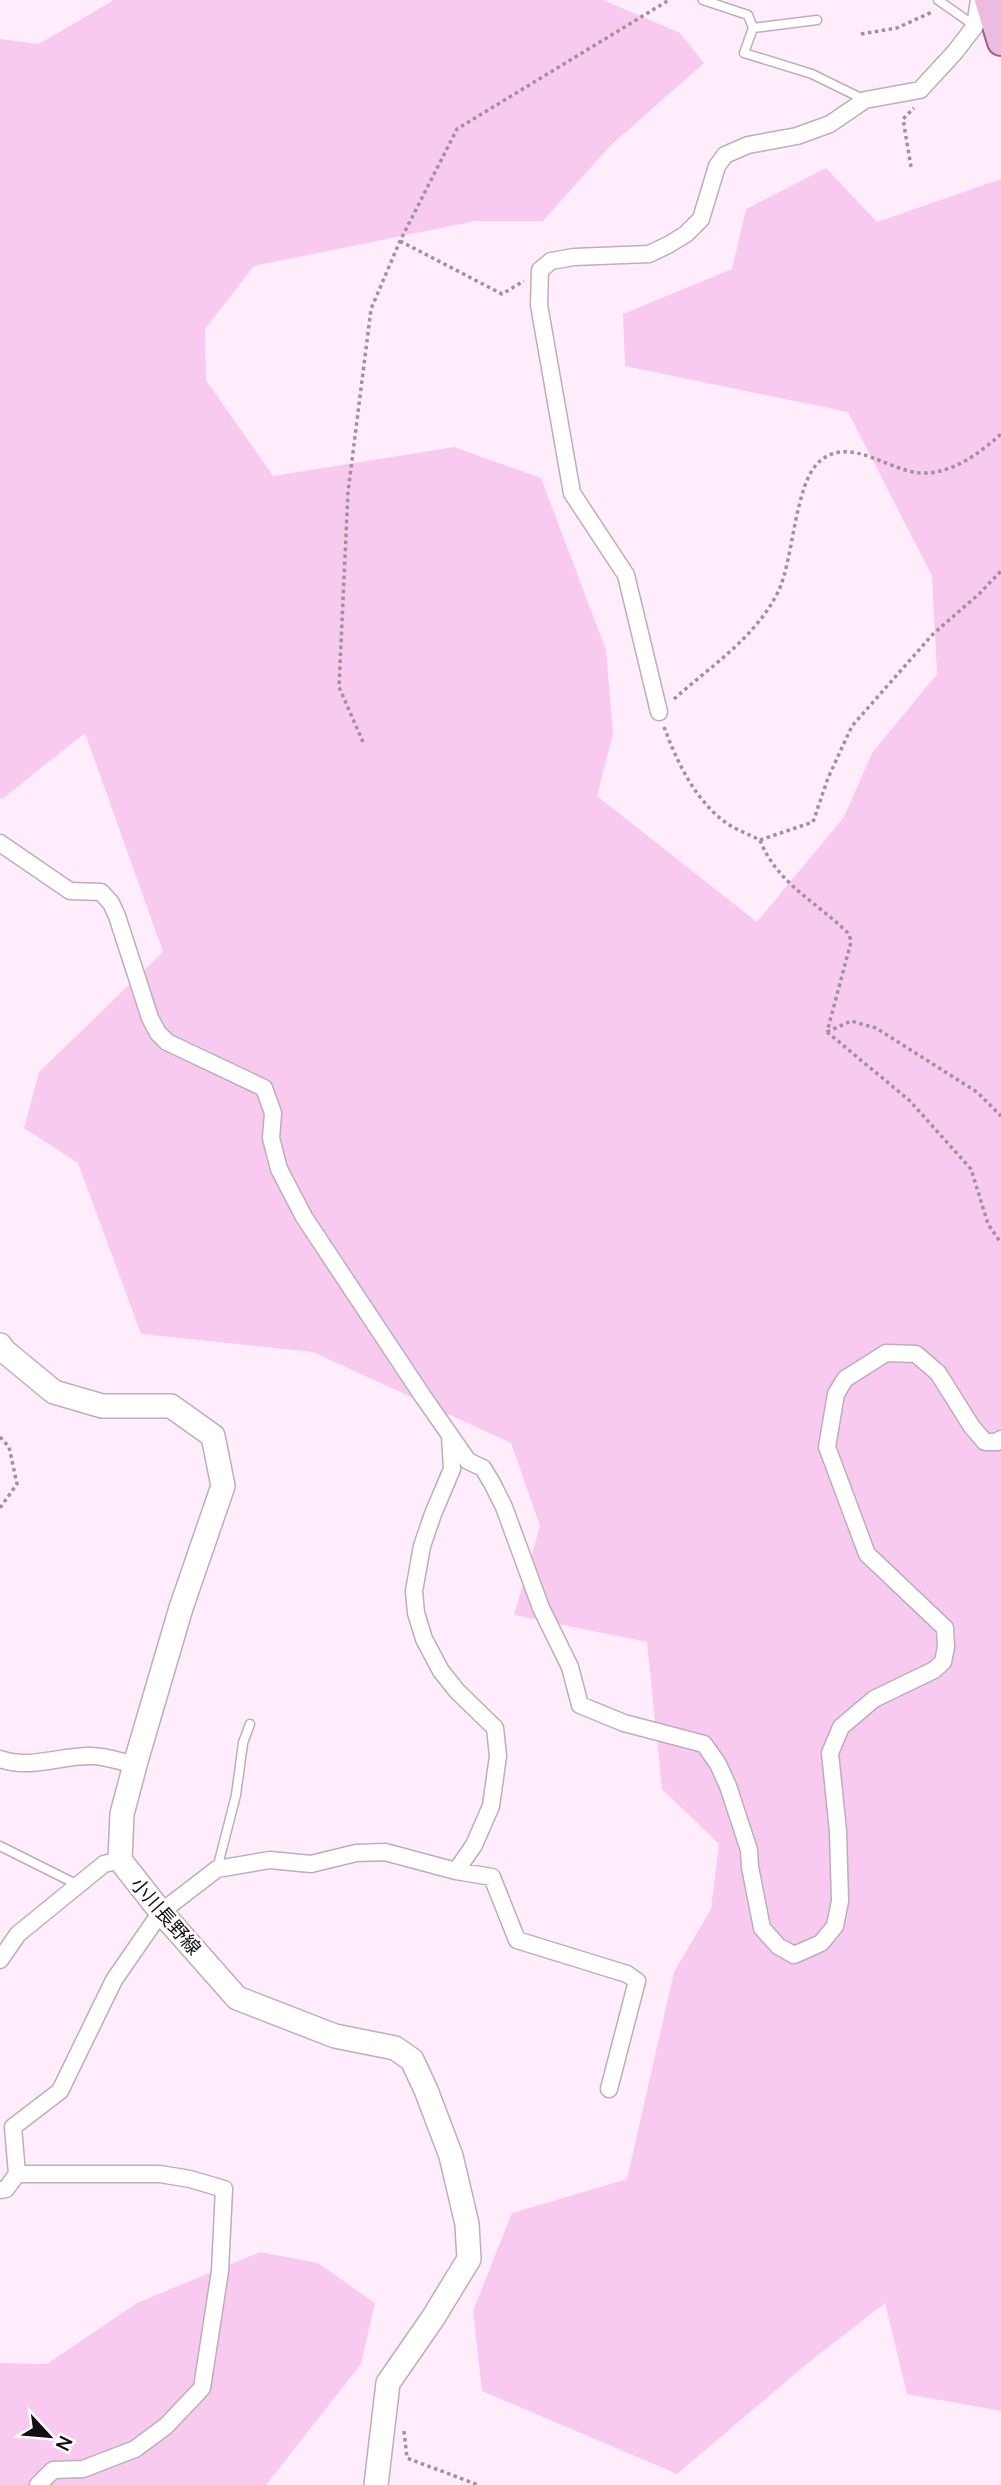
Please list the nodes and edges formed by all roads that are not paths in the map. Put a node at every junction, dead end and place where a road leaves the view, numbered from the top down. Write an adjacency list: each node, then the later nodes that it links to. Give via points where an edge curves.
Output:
1 (703, 0): 7 (lane, via 748,15)
2 (979, 0): 6 (street)
3 (988, 0): 8 (main road)
4 (942, 2): 6 (lane)
5 (817, 20): 7 (lane)
6 (975, 26): 9 (street, via 920,90)
7 (753, 28): 9 (lane, via 744,53 812,74)
8 (1001, 42)
9 (865, 100): 10 (street, via 830,124 725,155 701,219 668,245 649,254 551,261 540,270 538,305 572,493 626,575)
10 (659, 712)
11 (0, 843): 13 (street, via 70,891 101,892 117,916 158,1033 167,1042 264,1088 273,1113 274,1153 304,1217)
12 (0, 1345): 17 (main road, 小川長野線, via 54,1392 102,1406 171,1406 213,1436 223,1486)
13 (450, 1436): 14 (street, via 468,1461 483,1468 504,1507 541,1608 570,1667 580,1704 624,1723 704,1744 718,1764 749,1850 762,1928 794,1955 821,1943 835,1926 840,1901 838,1831 830,1753 841,1727 874,1699 934,1670 943,1662 946,1647 945,1628 867,1554 827,1447 836,1394 845,1379 886,1353 916,1354 938,1373 985,1442); 21 (street, via 453,1469 422,1546 414,1591 416,1613 441,1671 495,1728 498,1756 491,1806 474,1845)
14 (1001, 1439)
15 (250, 1724): 20 (lane)
16 (0, 1759): 17 (street, via 39,1763 93,1756)
17 (135, 1765): 19 (main road, 小川長野線, via 122,1814)
18 (0, 1846): 22 (lane)
19 (120, 1860): 22 (street, via 104,1864); 23 (main road, 小川長野線)
20 (217, 1869): 21 (street, via 270,1860 311,1864 356,1853 385,1852); 23 (street)
21 (456, 1871): 25 (street, via 492,1877 517,1940 637,1981)
22 (78, 1885): 24 (street, via 18,1934)
23 (161, 1912): 26 (street, via 114,1980 60,2091); 30 (main road, 小川長野線, via 237,1998 335,2036 395,2048 412,2060 435,2112 467,2224 469,2259 388,2383)
24 (0, 1960)
25 (609, 2089)
26 (6, 2123): 27 (street)
27 (17, 2174): 28 (street); 29 (street, via 160,2174 224,2189 220,2271 202,2388 166,2426 135,2449 83,2469 52,2470)
28 (0, 2190)
29 (38, 2485)
30 (376, 2485)

